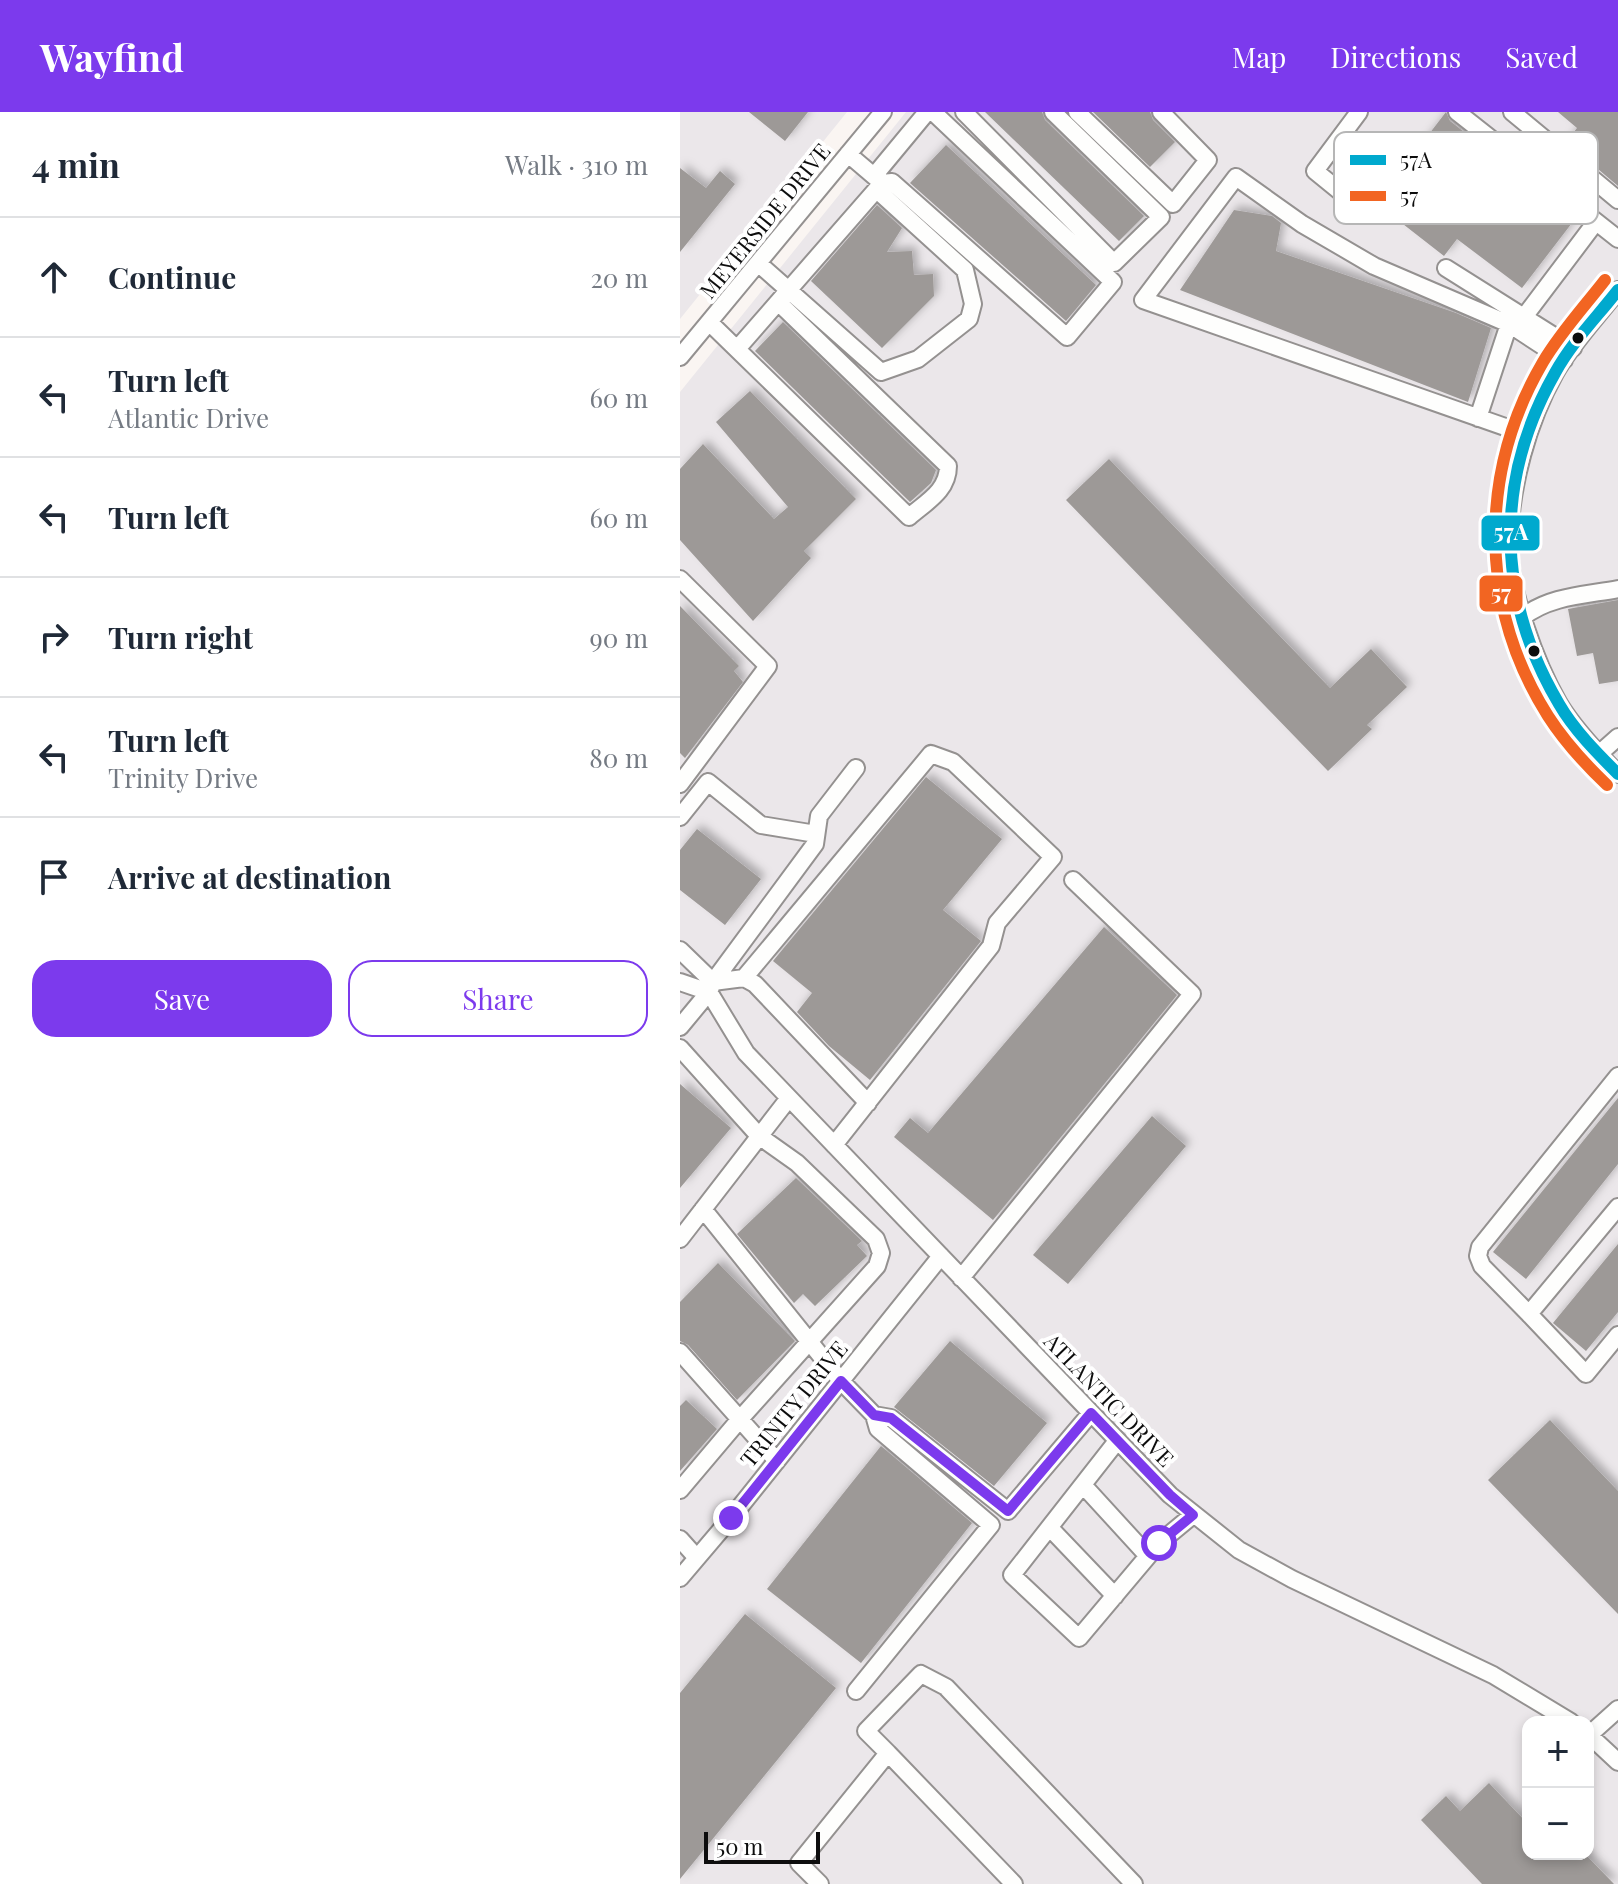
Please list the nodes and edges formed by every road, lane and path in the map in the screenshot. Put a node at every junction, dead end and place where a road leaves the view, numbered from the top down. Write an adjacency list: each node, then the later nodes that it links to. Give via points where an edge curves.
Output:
1 (883, 112): 14 (street, MEYERSIDE DRIVE)
2 (930, 112): 15 (street); 15 (street, via 1113,282 1067,337 892,182)
3 (964, 112): 4 (street, via 1114,263 1161,217)
4 (1053, 112)
5 (1077, 112): 6 (street, via 1173,204 1208,160)
6 (1161, 112)
7 (1359, 112): 10 (street)
8 (1457, 112): 11 (street)
9 (1512, 112): 12 (street)
10 (1344, 132)
11 (1482, 132)
12 (1536, 132)
13 (1334, 146): 17 (street, via 1315,171)
14 (848, 154): 15 (street); 22 (street, MEYERSIDE DRIVE)
15 (878, 183): 25 (street); 25 (street, via 965,270 973,304 969,319 918,359 881,372)
16 (1598, 183): 18 (street)
17 (1334, 186)
18 (1618, 200)
19 (1594, 224): 26 (street)
20 (1596, 224): 21 (street)
21 (1618, 239)
22 (759, 264): 25 (street); 27 (street, MEYERSIDE DRIVE)
23 (1446, 268): 26 (street)
24 (1618, 290): 29 (street)
25 (783, 296): 28 (street); 28 (street, via 948,466 942,489 909,517)
26 (1517, 320): 29 (street); 31 (street); 31 (street, via 1374,266 1236,177 1143,300)
27 (709, 322): 28 (street); 30 (street, MEYERSIDE DRIVE)
28 (737, 349)
29 (1569, 354): 32 (street)
30 (680, 357)
31 (1478, 418): 32 (street)
32 (1528, 435): 35 (street, via 1509,543)
33 (680, 579): 40 (street, via 768,666)
34 (1618, 589): 35 (street, via 1536,606)
35 (1523, 617): 37 (street, via 1560,705)
36 (1618, 737): 37 (street)
37 (1600, 753): 39 (street)
38 (856, 768): 42 (street, via 819,816)
39 (1618, 774)
40 (680, 784)
41 (680, 817): 42 (street, via 708,782 761,825)
42 (816, 834): 47 (street, via 815,844)
43 (1073, 880): 59 (street, via 1192,994)
44 (680, 950): 47 (street, ATLANTIC DRIVE)
45 (744, 978): 47 (street); 52 (street); 52 (street, via 931,754 953,762 1053,857 997,923 991,946)
46 (680, 982): 47 (street)
47 (711, 987): 48 (street); 51 (street, ATLANTIC DRIVE, via 746,1053)
48 (680, 1027)
49 (680, 1048): 53 (street)
50 (1618, 1076): 60 (street, via 1480,1247 1482,1266)
51 (789, 1098): 53 (street); 54 (street, ATLANTIC DRIVE)
52 (868, 1103): 54 (street)
53 (759, 1136): 56 (street); 62 (street, via 797,1163 876,1239 881,1253 877,1266)
54 (834, 1145): 58 (street, ATLANTIC DRIVE)
55 (1618, 1207): 60 (street)
56 (703, 1209): 57 (street); 62 (street)
57 (680, 1239)
58 (941, 1256): 59 (street, ATLANTIC DRIVE); 64 (street, TRINITY DRIVE)
59 (961, 1278): 65 (street, ATLANTIC DRIVE)
60 (1529, 1314): 61 (street, via 1586,1374)
61 (1618, 1335)
62 (809, 1342): 64 (street); 67 (street)
63 (680, 1352): 67 (street)
64 (841, 1381): 66 (street); 69 (street, TRINITY DRIVE)
65 (1091, 1413): 66 (street, via 1008,1511 891,1418); 68 (street, ATLANTIC DRIVE)
66 (874, 1415): 79 (street, via 878,1429 991,1525)
67 (740, 1419): 69 (street); 71 (street)
68 (1117, 1441): 70 (street); 72 (street, ATLANTIC DRIVE)
69 (777, 1461): 76 (street, TRINITY DRIVE)
70 (1083, 1485): 73 (street); 75 (street)
71 (680, 1490)
72 (1193, 1515): 75 (street); 81 (street, ATLANTIC DRIVE, via 1239,1550 1292,1579 1493,1675)
73 (1050, 1528): 78 (street); 78 (street, via 1012,1575 1079,1638)
74 (680, 1539): 76 (street)
75 (1148, 1556): 78 (street)
76 (697, 1558): 77 (street, TRINITY DRIVE)
77 (680, 1578)
78 (1115, 1596)
79 (856, 1691)
80 (1618, 1709): 82 (street)
81 (1561, 1716)
82 (1594, 1730)
83 (1594, 1740): 85 (street)
84 (888, 1753): 86 (street, via 799,1863); 87 (street); 88 (street, via 866,1731 921,1674 946,1687)
85 (1618, 1762)
86 (820, 1884)
87 (1014, 1884)
88 (1134, 1884)

